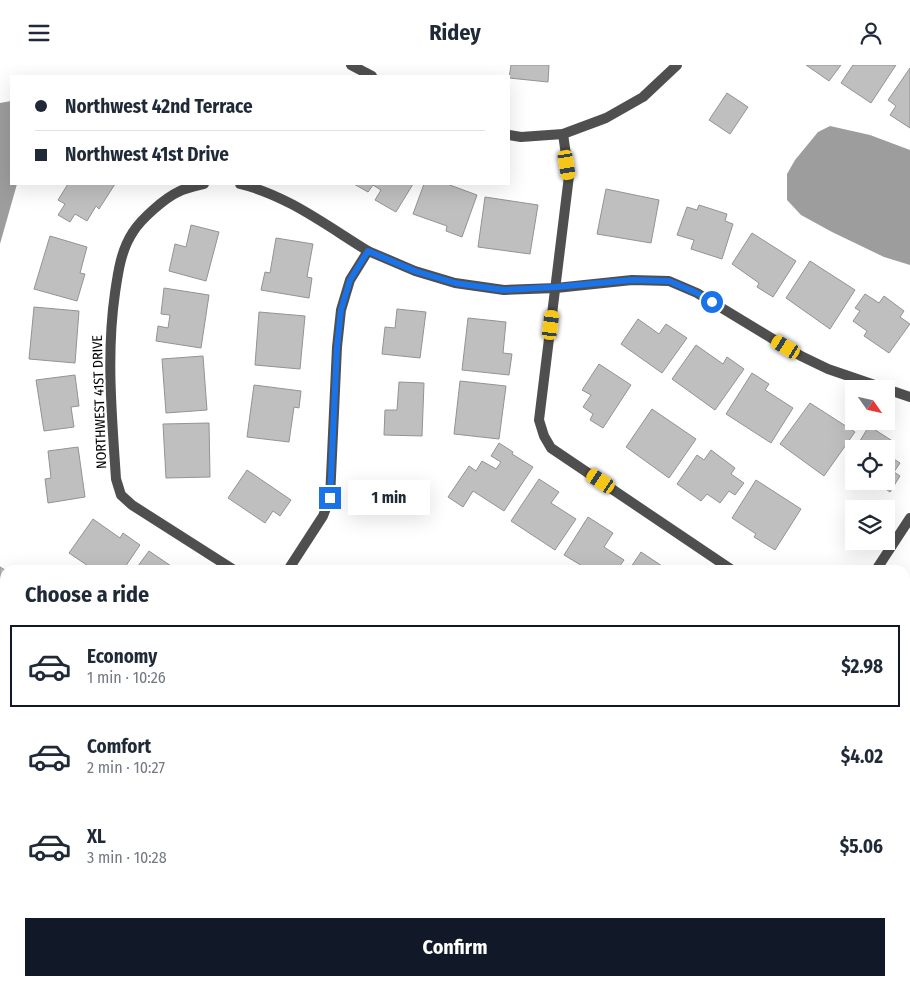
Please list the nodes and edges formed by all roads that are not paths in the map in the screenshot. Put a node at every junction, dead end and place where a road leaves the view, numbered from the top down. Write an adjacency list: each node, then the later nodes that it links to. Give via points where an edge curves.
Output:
1 (352, 65): 3 (street)
2 (677, 65): 4 (street, via 643,97 606,118)
3 (370, 75)
4 (563, 134): 5 (street); 9 (street, via 569,176)
5 (510, 135)
6 (201, 185): 12 (street, NORTHWEST 41ST DRIVE, via 177,192 146,216 133,231 124,250 110,323 109,372 116,479 121,495 132,505)
7 (245, 185): 8 (street, via 283,199)
8 (368, 251): 9 (street, via 415,271 455,283 504,290); 13 (street, via 350,280 341,310 330,498 323,516)
9 (556, 287): 10 (street, via 632,280 669,281 697,293 828,369); 14 (street, via 540,420 551,448)
10 (910, 397)
11 (910, 518): 15 (street)
12 (226, 565)
13 (291, 565)
14 (725, 565)
15 (879, 565)

